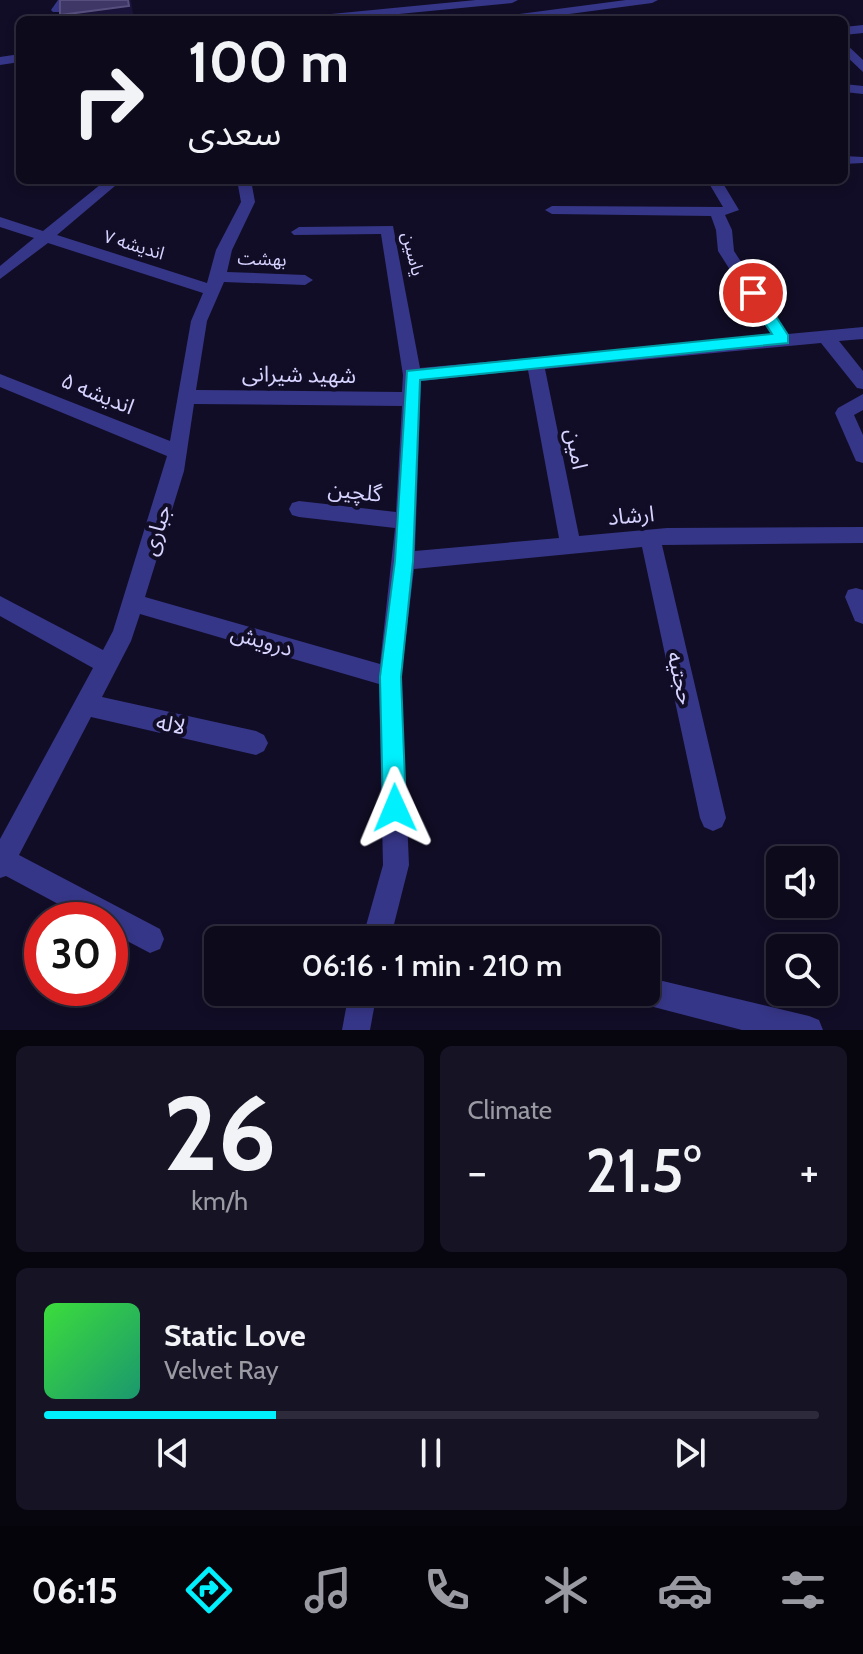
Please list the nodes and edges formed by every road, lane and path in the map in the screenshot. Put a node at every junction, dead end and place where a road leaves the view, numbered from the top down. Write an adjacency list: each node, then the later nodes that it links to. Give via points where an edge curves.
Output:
1 (342, 0): 4 (street)
2 (512, 0): 4 (street)
3 (652, 0): 6 (street)
4 (356, 13): 5 (street)
5 (332, 16)
6 (579, 16)
7 (848, 51): 8 (street)
8 (863, 68)
9 (110, 184): 16 (street)
10 (245, 184): 19 (street, جباری, via 248,202 224,250)
11 (716, 184): 13 (street, via 732,210)
12 (552, 210): 13 (street)
13 (716, 212): 22 (street, via 726,251)
14 (0, 222): 16 (street, اندیشه ۷)
15 (299, 232): 24 (street, یاسین, via 388,229)
16 (44, 238): 17 (street); 19 (street, اندیشه ۷)
17 (0, 274)
18 (305, 280): 19 (street, بهشت)
19 (215, 284): 27 (street, جباری, via 199,321)
20 (863, 333): 21 (street)
21 (825, 336): 22 (street); 26 (street)
22 (783, 339): 23 (street)
23 (535, 363): 24 (street); 36 (street, امین)
24 (412, 375): 28 (street)
25 (0, 380): 30 (street, اندیشه ۵)
26 (863, 383)
27 (186, 397): 28 (street, شهید شیرانی); 30 (street, جباری)
28 (412, 399): 33 (street)
29 (863, 401): 31 (street, via 844,413)
30 (177, 452): 38 (street, جباری)
31 (863, 456)
32 (299, 509): 33 (street, گلچین)
33 (406, 521): 37 (street)
34 (863, 535): 35 (street, ارشاد)
35 (650, 537): 36 (street, ارشاد); 44 (street, حجتیه)
36 (571, 545): 37 (street, ارشاد)
37 (404, 561): 41 (street)
38 (134, 603): 40 (street, جباری); 41 (street, درویش)
39 (0, 605): 40 (street)
40 (108, 665): 42 (street, جباری)
41 (390, 677): 46 (street, via 396,865)
42 (87, 705): 43 (street, لاله); 45 (street, جباری)
43 (256, 743)
44 (713, 818)
45 (2, 862): 47 (street, جباری)
46 (380, 926)
47 (150, 939)
48 (660, 995): 50 (street)
49 (360, 1006): 51 (street)
50 (771, 1027): 52 (street)
51 (356, 1030)
52 (809, 1030)

